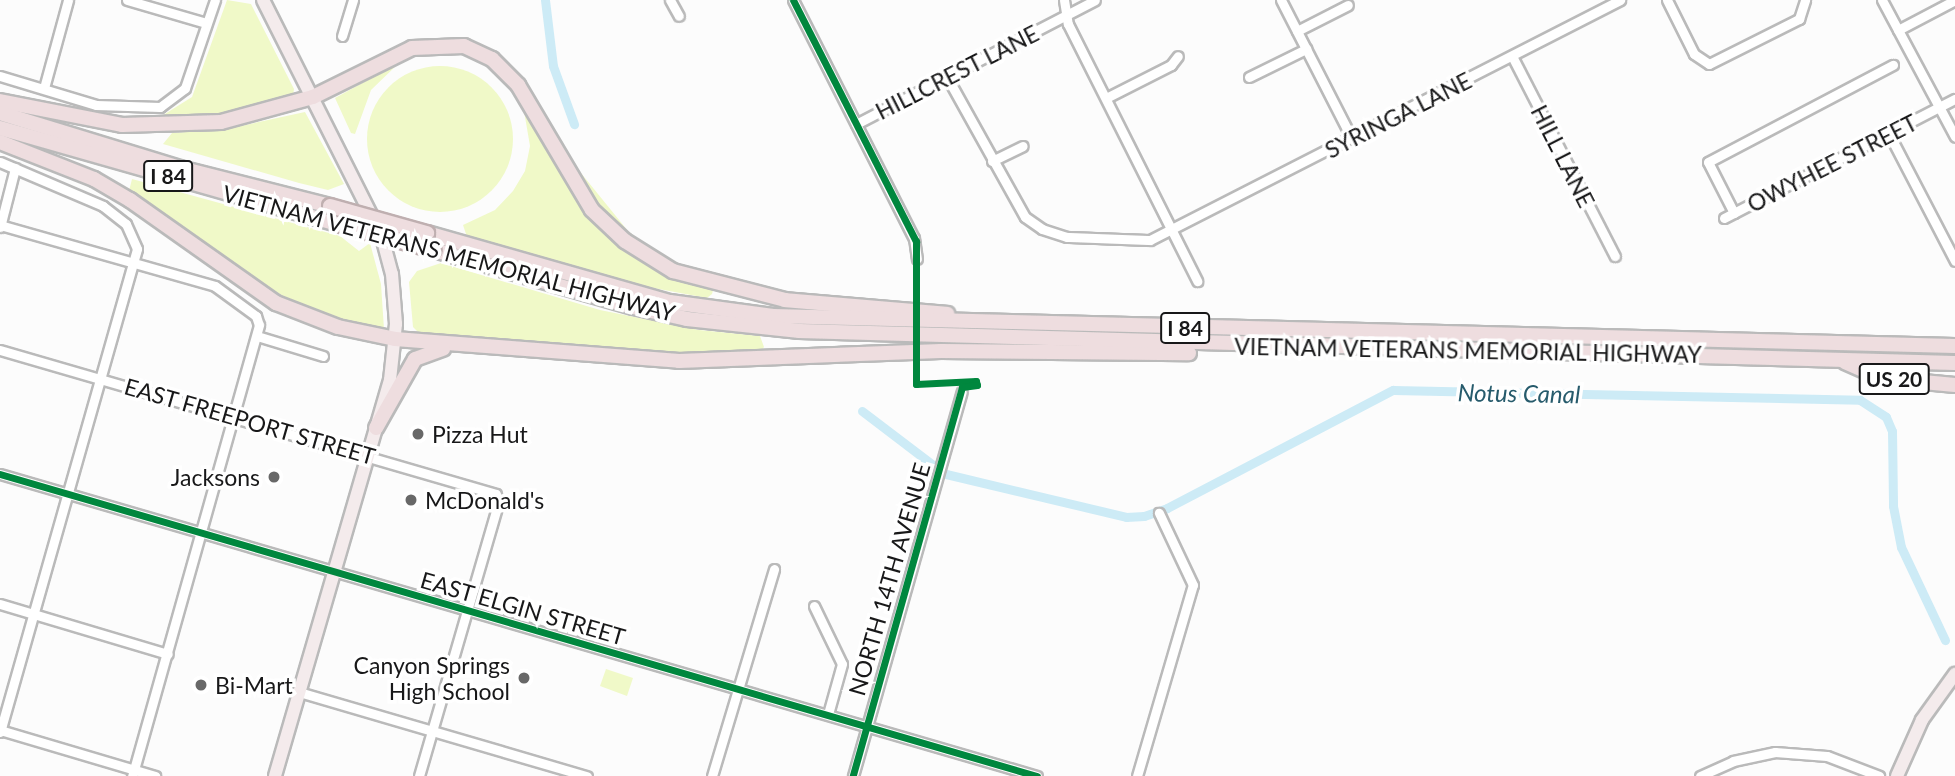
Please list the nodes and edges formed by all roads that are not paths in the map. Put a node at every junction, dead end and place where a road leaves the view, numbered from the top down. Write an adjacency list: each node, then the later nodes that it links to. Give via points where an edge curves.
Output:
1 (68, 0): 30 (street)
2 (127, 0): 19 (street)
3 (215, 0): 19 (street)
4 (264, 0): 31 (main road)
5 (353, 0): 22 (street)
6 (670, 0): 18 (street)
7 (793, 0): 37 (street)
8 (1064, 0): 17 (street)
9 (1095, 0): 17 (street, HILLCREST LANE)
10 (1280, 0): 21 (street)
11 (1620, 0): 25 (street, SYRINGA LANE)
12 (1667, 0): 13 (street, via 1694,54 1709,64 1799,19)
13 (1805, 0)
14 (1882, 0): 20 (street)
15 (1955, 0): 20 (street)
16 (1348, 5): 21 (street)
17 (1067, 15): 28 (street, HILLCREST LANE); 32 (street)
18 (679, 16)
19 (206, 23): 30 (street, via 185,88 169,103 149,110 96,105)
20 (1898, 30): 35 (street)
21 (1297, 31): 23 (street)
22 (342, 36)
23 (1306, 49): 29 (street); 41 (street)
24 (1178, 56): 32 (street, via 1171,65)
25 (1511, 56): 41 (street, SYRINGA LANE); 51 (street, HILL LANE)
26 (1894, 65): 47 (street, via 1708,162)
27 (0, 76): 30 (street)
28 (947, 77): 37 (street, HILLCREST LANE); 44 (street, SYRINGA LANE)
29 (1249, 78)
30 (44, 88)
31 (313, 97): 34 (highway, via 221,122 158,127 91,121); 56 (highway, via 412,48 464,46 492,59 518,85 592,211 625,241 673,271 785,300); 58 (main road, via 382,237 394,291)
32 (1106, 98): 50 (street)
33 (1955, 99): 35 (street, OWYHEE STREET)
34 (0, 101)
35 (1940, 107): 39 (street, OWYHEE STREET); 40 (street)
36 (0, 113): 56 (highway, VIETNAM VETERANS MEMORIAL HIGHWAY / I 84, bridge, via 180,168 615,288 723,311 845,320)
37 (856, 124): 52 (street, via 916,241)
38 (0, 128): 61 (highway, VIETNAM VETERANS MEMORIAL HIGHWAY / I 84, bridge, via 633,307 743,326 853,334)
39 (1889, 134): 47 (street, OWYHEE STREET); 53 (street)
40 (1955, 137)
41 (1352, 139): 50 (street, SYRINGA LANE)
42 (0, 142): 58 (highway, via 94,179 276,303 338,327)
43 (1023, 146): 44 (street)
44 (992, 161): 50 (street, SYRINGA LANE, via 1015,205 1042,229 1101,240 1150,240)
45 (0, 162): 46 (street)
46 (15, 167): 49 (street); 54 (street, via 103,206 126,225 135,241)
47 (1734, 213): 48 (street, OWYHEE STREET)
48 (1724, 218)
49 (0, 226): 54 (street)
50 (1175, 230): 55 (street)
51 (1615, 256)
52 (917, 259)
53 (1955, 261)
54 (134, 262): 57 (street, via 227,293 256,316); 66 (street)
55 (1197, 281)
56 (1007, 323): 59 (highway, VIETNAM VETERANS MEMORIAL HIGHWAY / I 84)
57 (257, 336): 63 (street); 69 (street)
58 (395, 339): 60 (highway); 70 (main road)
59 (1955, 346)
60 (457, 347): 61 (highway, via 679,361 941,351 1306,353); 70 (highway, via 428,351 415,359)
61 (1362, 349): 64 (highway, VIETNAM VETERANS MEMORIAL HIGHWAY / I 84)
62 (0, 350): 66 (street, EAST FREEPORT STREET)
63 (323, 356)
64 (1837, 359): 65 (highway, VIETNAM VETERANS MEMORIAL HIGHWAY / I 84); 67 (highway, US 20, via 1881,378)
65 (1955, 363)
66 (101, 378): 69 (street, EAST FREEPORT STREET); 73 (street)
67 (1955, 384)
68 (962, 392): 87 (street, NORTH 14TH AVENUE)
69 (233, 416): 71 (street, EAST FREEPORT STREET); 75 (street)
70 (376, 428): 71 (main road)
71 (368, 455): 77 (main road); 80 (street, EAST FREEPORT STREET, via 498,497)
72 (0, 474): 73 (street, EAST ELGIN STREET)
73 (70, 494): 75 (street, EAST ELGIN STREET); 81 (street)
74 (1159, 513): 99 (street, via 1193,585)
75 (201, 533): 77 (street, EAST ELGIN STREET); 82 (street)
76 (774, 569): 84 (street)
77 (334, 572): 80 (street, EAST ELGIN STREET); 85 (main road)
78 (0, 604): 81 (street)
79 (814, 606): 86 (street, via 842,664)
80 (467, 611): 84 (street, EAST ELGIN STREET); 88 (street)
81 (35, 614): 82 (street); 89 (street)
82 (168, 654): 90 (street)
83 (1955, 674): 102 (main road, via 1922,720)
84 (738, 689): 86 (street, EAST ELGIN STREET); 96 (street)
85 (299, 692): 88 (street); 93 (main road)
86 (828, 714): 87 (street, EAST ELGIN STREET)
87 (866, 725): 97 (street, NORTH 14TH AVENUE); 98 (street, EAST ELGIN STREET)
88 (432, 730): 91 (street); 94 (street)
89 (0, 731): 90 (street)
90 (133, 773): 92 (street)
91 (566, 773): 95 (street)
92 (155, 776)
93 (275, 776)
94 (419, 776)
95 (587, 776)
96 (712, 776)
97 (853, 776)
98 (1037, 776)
99 (1137, 776)
100 (1700, 776): 101 (street, via 1733,761 1775,752 1827,756)
101 (1879, 776)
102 (1896, 776)

